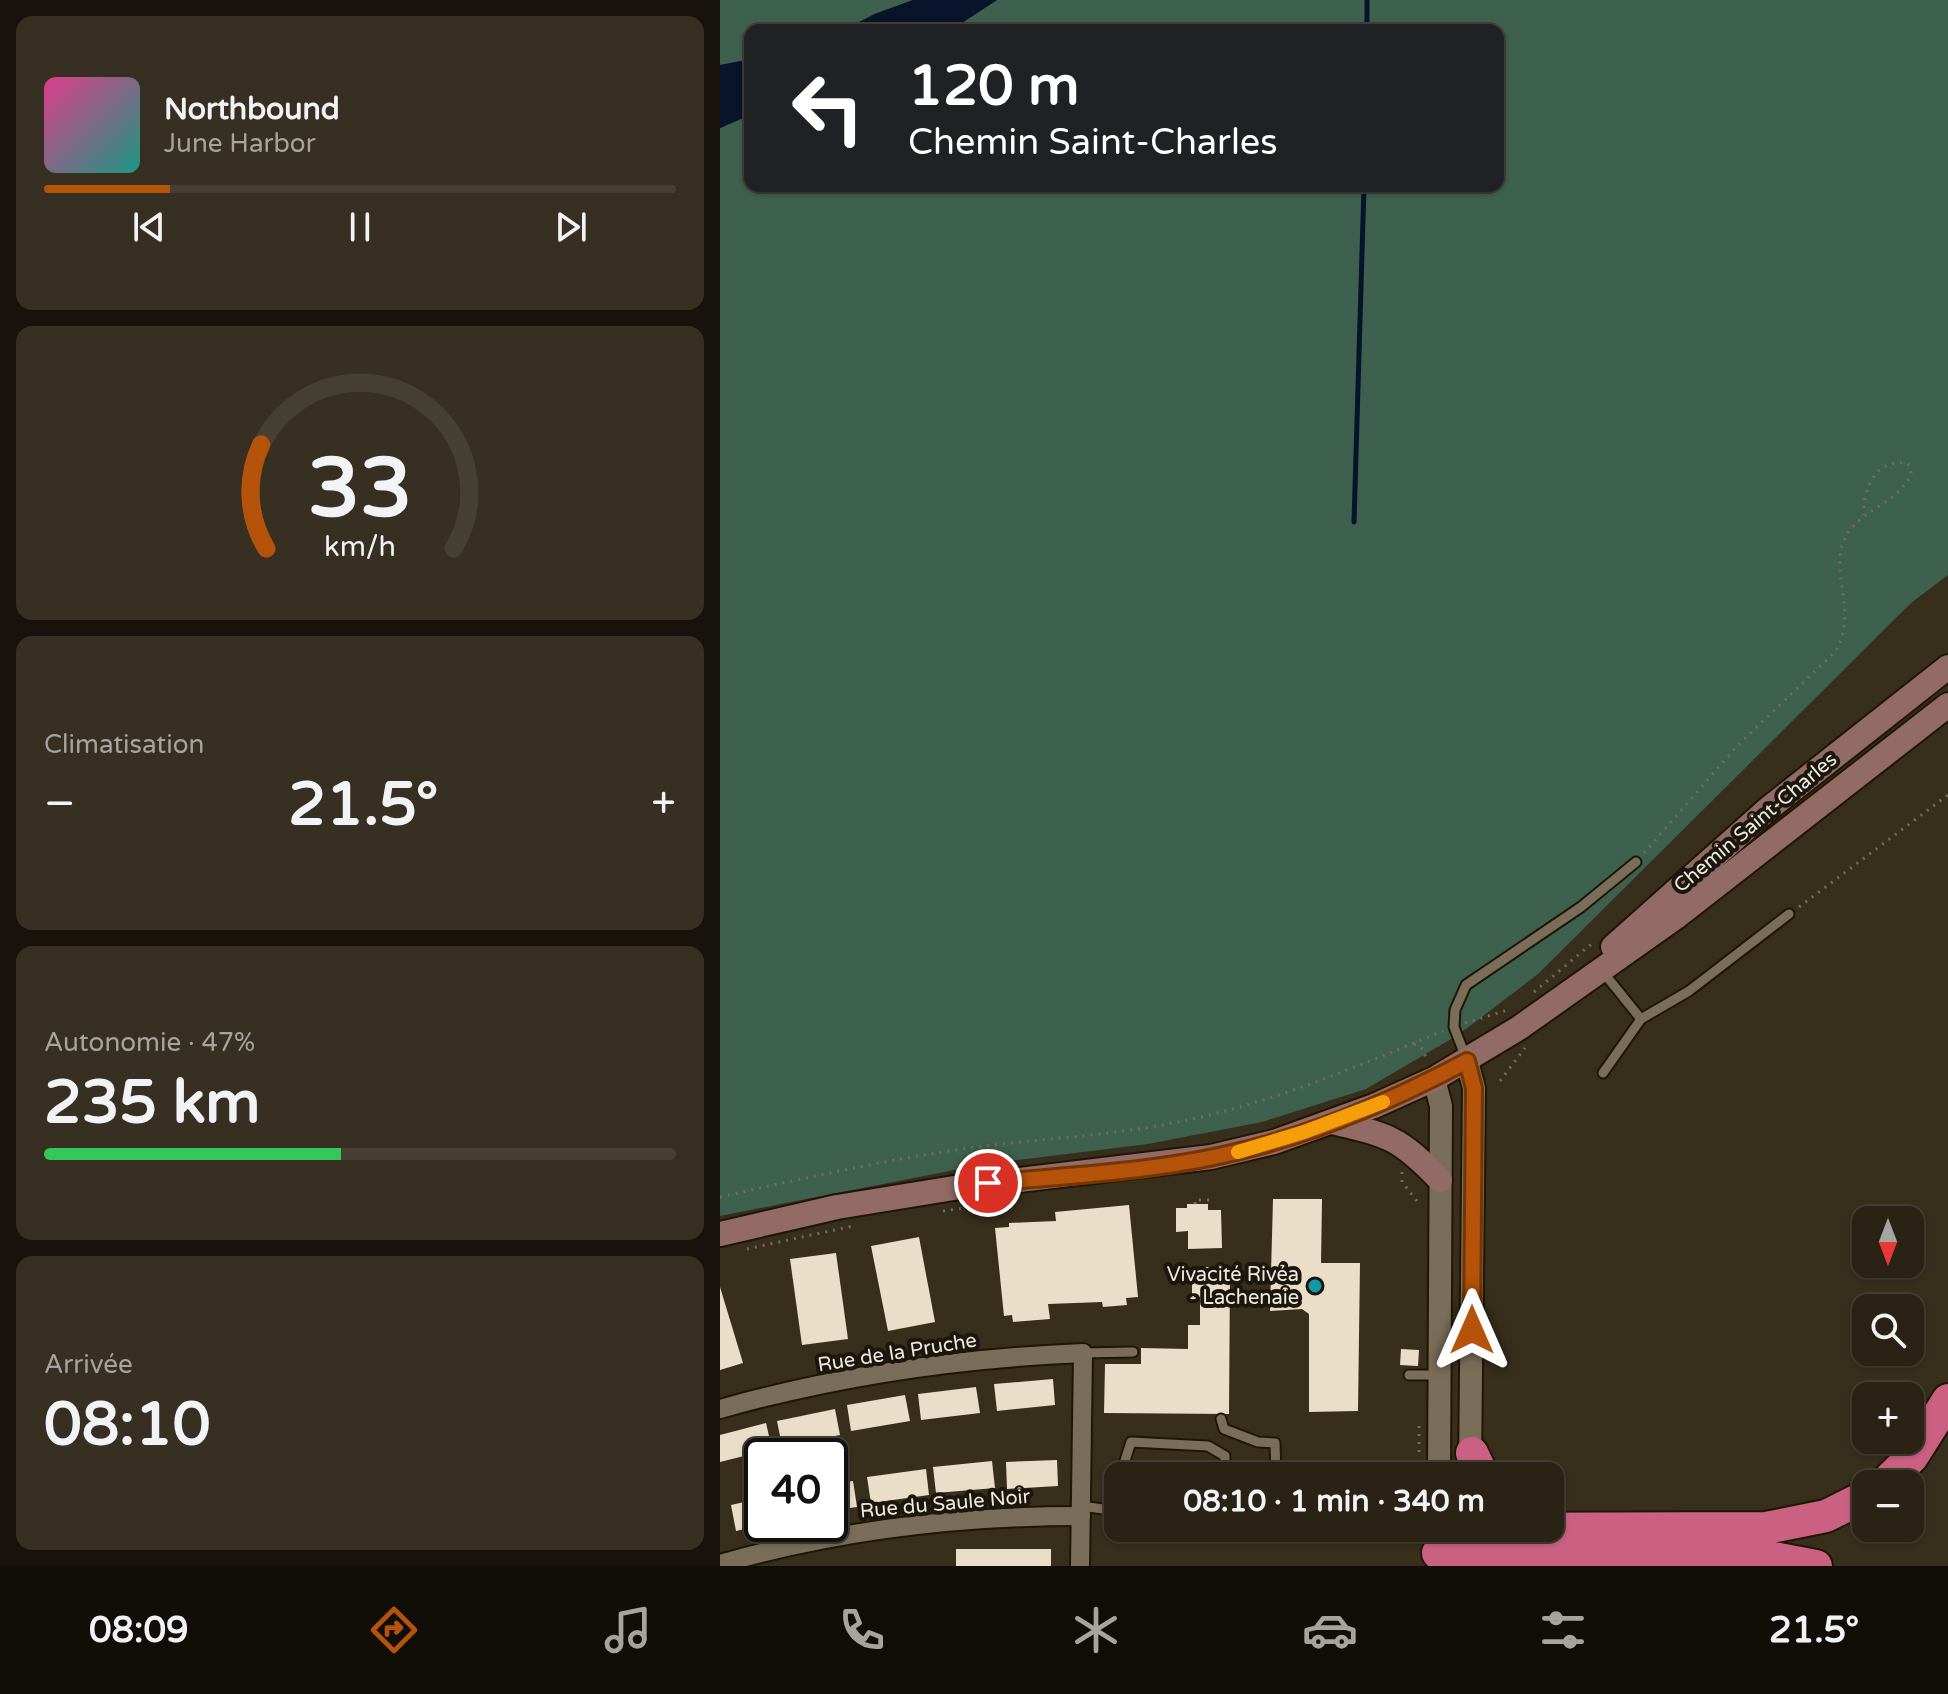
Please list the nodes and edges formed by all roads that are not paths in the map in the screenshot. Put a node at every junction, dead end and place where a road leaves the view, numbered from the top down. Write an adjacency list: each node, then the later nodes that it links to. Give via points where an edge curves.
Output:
1 (1948, 667): 5 (main road, Chemin Saint-Charles, via 1768,809 1661,901)
2 (1948, 705): 5 (main road, Chemin Saint-Charles, via 1676,917)
3 (1636, 862): 7 (lane, via 1581,907 1466,985 1454,1027)
4 (1789, 914): 6 (lane, via 1689,991)
5 (1598, 966): 6 (lane); 7 (main road, Chemin Saint-Charles)
6 (1641, 1019): 9 (lane)
7 (1467, 1061): 8 (main road, Chemin Saint-Charles); 24 (street, via 1474,1088)
8 (1430, 1072): 10 (main road, Chemin Saint-Charles); 11 (street, via 1441,1106)
9 (1603, 1073)
10 (1332, 1122): 11 (main road, via 1396,1139); 12 (main road, Chemin Saint-Charles, via 1199,1160 898,1196)
11 (1440, 1180): 16 (street)
12 (727, 1243)
13 (1133, 1352): 14 (lane)
14 (1083, 1353): 18 (street, Rue de la Pruche, via 907,1370); 27 (street)
15 (1409, 1375): 16 (lane)
16 (1439, 1376): 23 (street)
17 (1948, 1400): 25 (highway)
18 (720, 1409)
19 (1221, 1419): 22 (lane, via 1232,1434 1275,1443)
20 (1125, 1462): 21 (lane, via 1131,1442 1208,1446 1225,1456)
21 (1225, 1462)
22 (1276, 1462)
23 (1439, 1462)
24 (1474, 1462)
25 (1899, 1470)
26 (1852, 1503): 30 (highway, via 1826,1516 1766,1528)
27 (1081, 1511): 28 (lane); 31 (street, Rue du Saule Noir, via 861,1532); 32 (street)
28 (1104, 1511)
29 (1452, 1544): 30 (highway)
30 (1532, 1545): 33 (highway, via 1768,1557)
31 (720, 1564)
32 (1080, 1566)
33 (1816, 1566)

